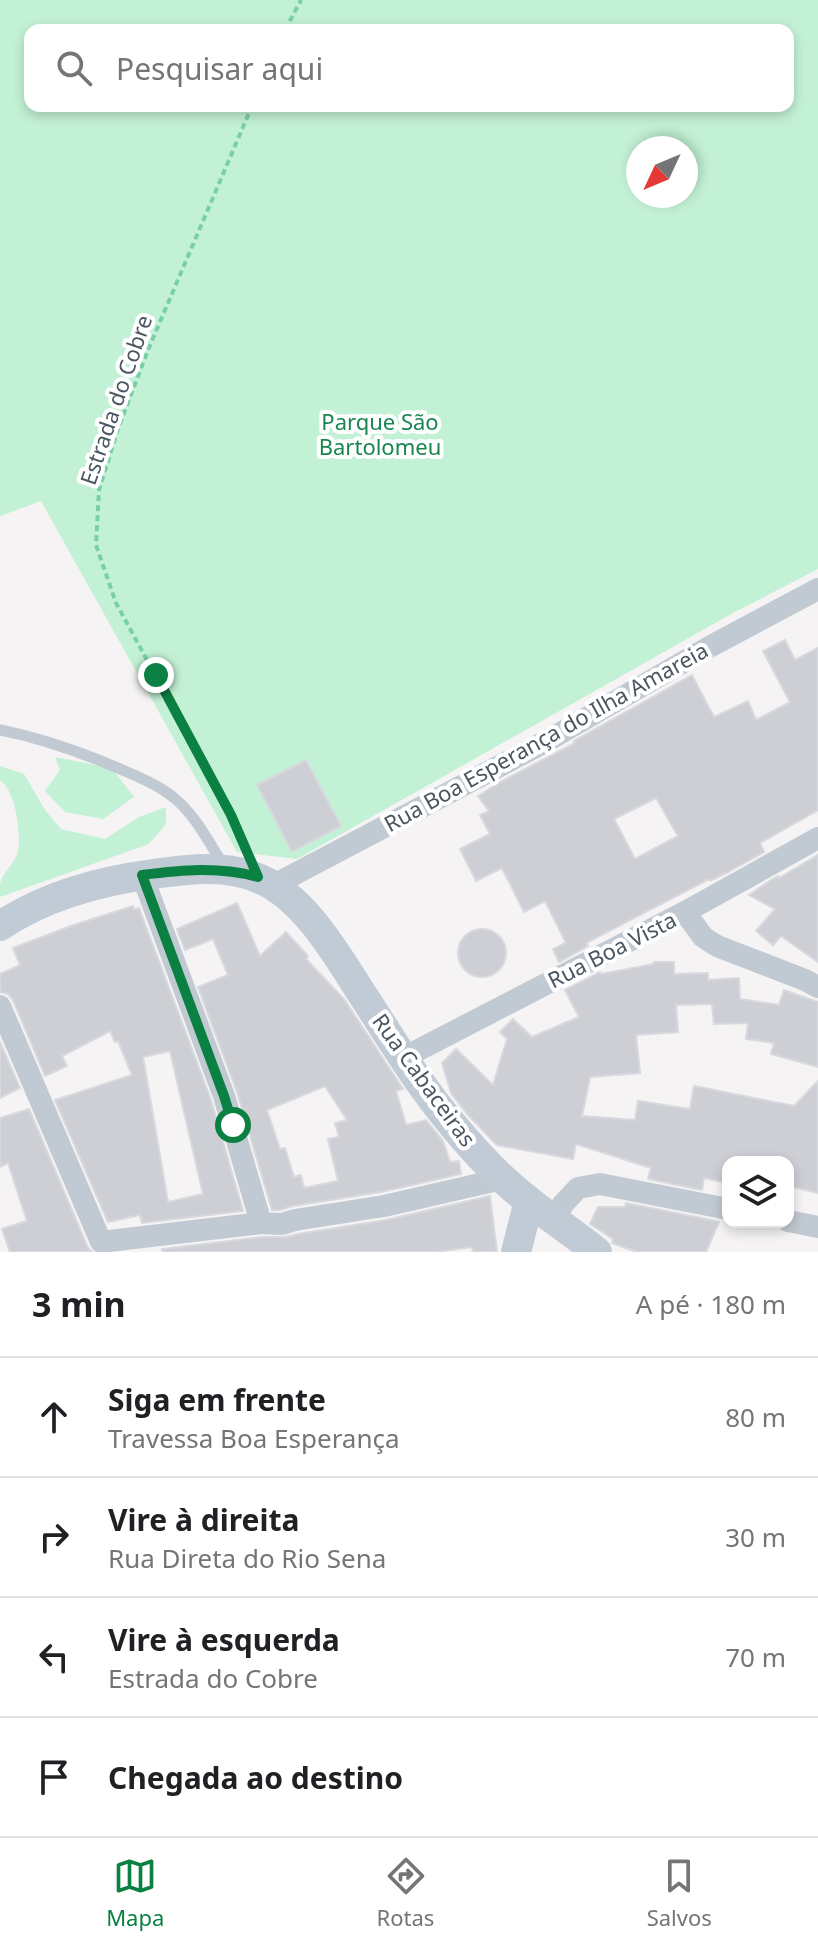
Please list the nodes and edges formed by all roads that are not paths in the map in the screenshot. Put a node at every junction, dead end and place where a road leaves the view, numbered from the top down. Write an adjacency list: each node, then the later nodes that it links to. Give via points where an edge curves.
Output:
1 (818, 589): 6 (street, Rua Boa Esperança do Ilha Amareia, via 545,742)
2 (0, 730): 4 (lane, via 89,756 174,797)
3 (818, 838): 7 (street, Rua Boa Vista)
4 (226, 870): 5 (main road); 6 (main road)
5 (142, 875): 8 (main road, via 48,901); 17 (street, via 224,1096)
6 (266, 881): 11 (main road, Rua Cabaceiras, via 299,907 331,946)
7 (685, 912): 9 (street, via 703,937 717,946); 11 (street, Rua Boa Vista)
8 (0, 926)
9 (818, 987)
10 (0, 1006): 17 (street, via 101,1242)
11 (403, 1058): 12 (main road, Rua Cabaceiras, via 451,1124)
12 (502, 1179): 13 (main road, Rua Cabaceiras); 17 (street, via 384,1206)
13 (529, 1201): 15 (main road, Rua Cabaceiras); 19 (main road)
14 (722, 1208): 15 (street, via 600,1184 578,1188)
15 (555, 1221): 20 (main road, Rua Cabaceiras)
16 (794, 1222): 18 (street)
17 (261, 1223)
18 (818, 1227)
19 (516, 1252)
20 (597, 1252)

